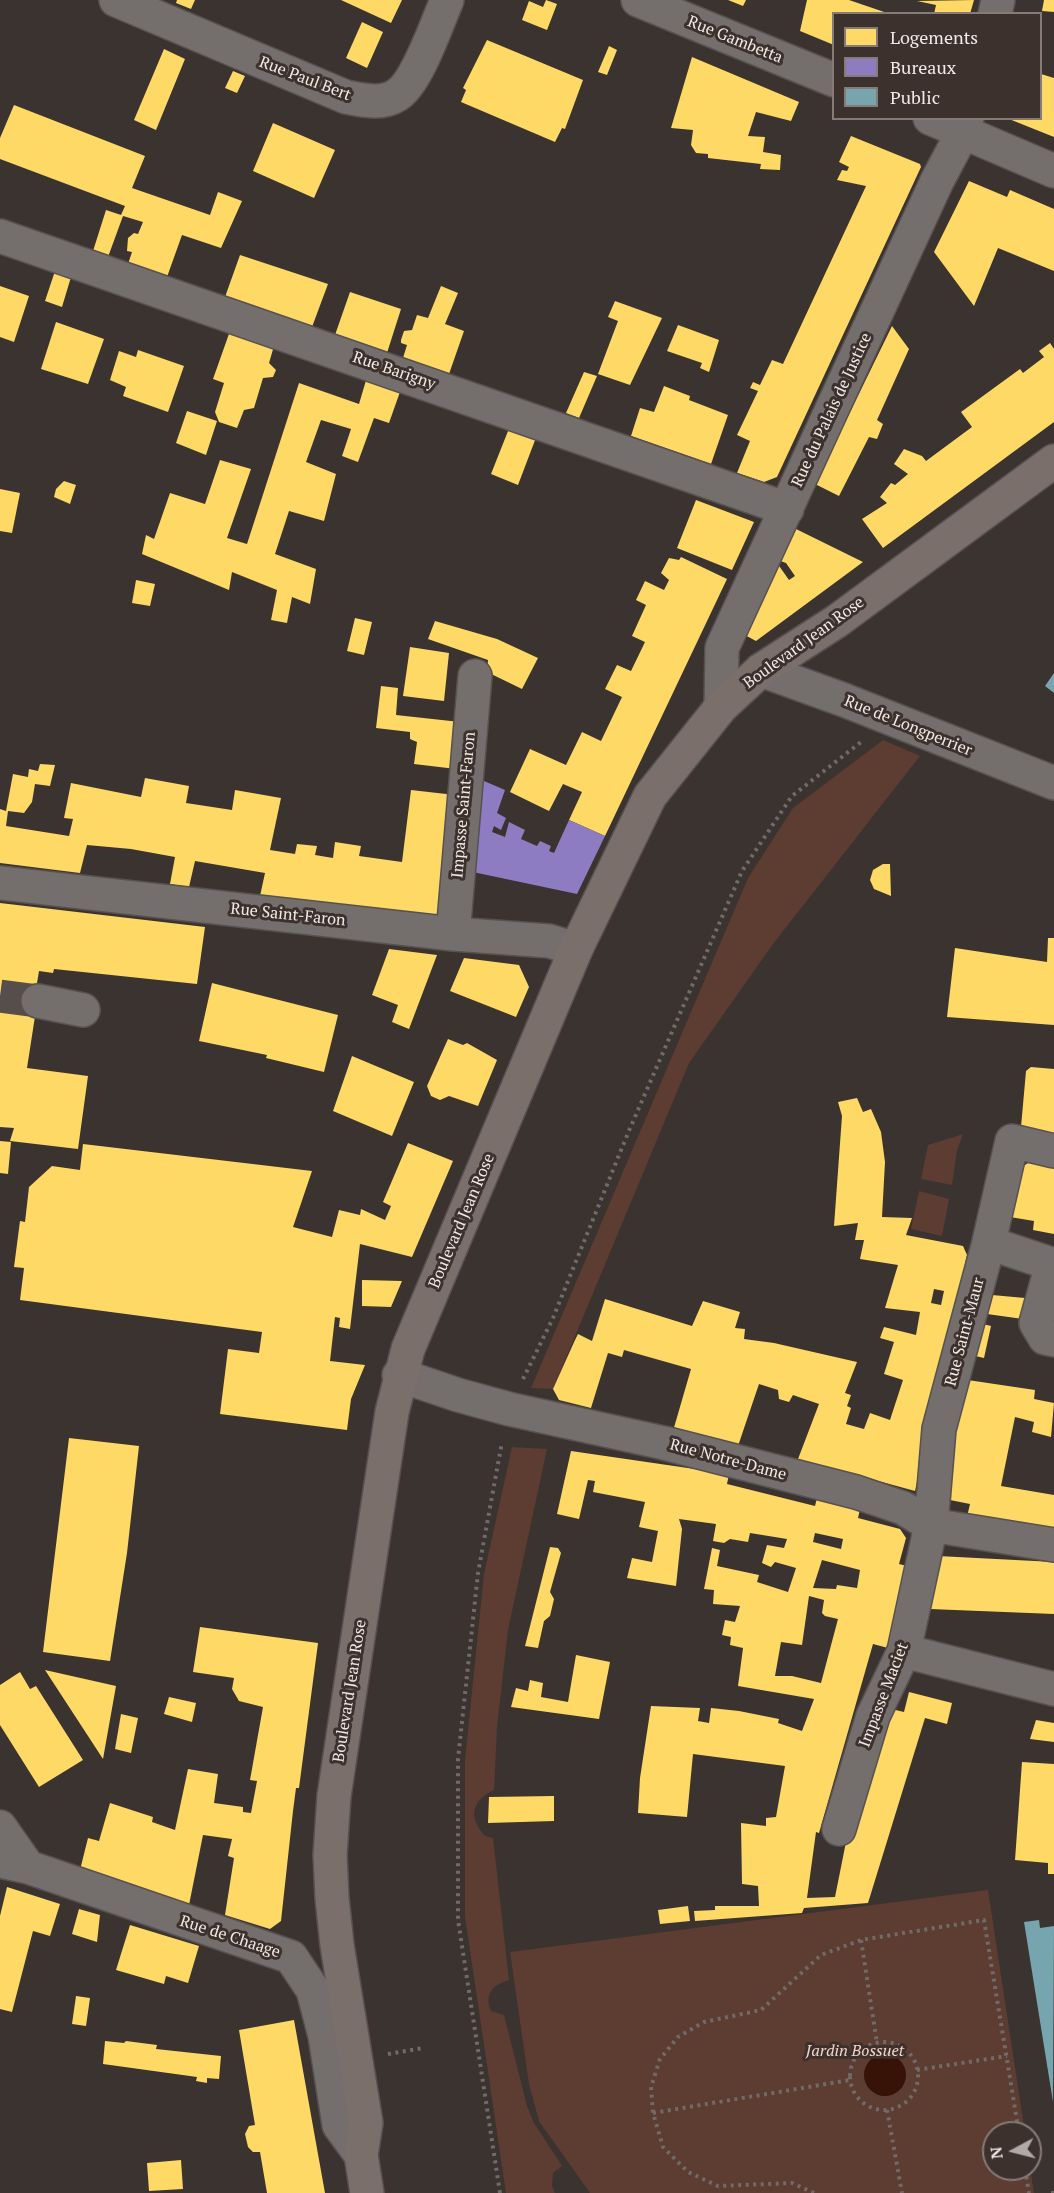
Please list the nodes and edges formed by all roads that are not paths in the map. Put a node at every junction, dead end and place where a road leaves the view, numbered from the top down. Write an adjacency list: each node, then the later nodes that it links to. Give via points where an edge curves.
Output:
1 (116, 0): 2 (street, Rue Paul Bert, via 346,97 375,102 397,95 418,68)
2 (447, 0)
3 (638, 0): 4 (street, Rue Gambetta)
4 (832, 79)
5 (940, 120): 6 (street)
6 (965, 125): 7 (street); 10 (street, Rue du Palais de Justice)
7 (1054, 171)
8 (0, 236): 10 (street, Rue Barigny)
9 (1054, 461): 11 (main road, Boulevard Jean Rose, via 837,621)
10 (787, 508): 13 (street, Rue du Palais de Justice, via 722,648)
11 (761, 670): 13 (main road, Boulevard Jean Rose); 14 (street, Rue de Longperrier)
12 (475, 676): 16 (street, Impasse Saint-Faron)
13 (721, 707): 17 (main road, Boulevard Jean Rose, via 650,796)
14 (1054, 783)
15 (0, 883): 16 (street, Rue Saint-Faron)
16 (453, 934): 17 (street, Rue Saint-Faron, via 549,940)
17 (576, 949): 24 (main road, Boulevard Jean Rose)
18 (38, 1001): 19 (street)
19 (83, 1010)
20 (1054, 1151): 21 (street, Rue Saint-Maur, via 1012,1141)
21 (988, 1246): 22 (street); 25 (street, Rue Saint-Maur, via 939,1429)
22 (1053, 1264): 23 (street, via 1036,1323 1045,1338)
23 (1054, 1340)
24 (399, 1375): 25 (street, Rue Notre-Dame, via 508,1409 664,1443 856,1492 903,1508); 32 (main road, Boulevard Jean Rose, via 334,1796 330,1855 337,1945 366,2123)
25 (931, 1525): 26 (street, Rue Notre-Dame); 27 (street, Impasse Maciet)
26 (1054, 1545)
27 (904, 1651): 28 (street); 30 (street, Impasse Maciet, via 873,1716)
28 (1054, 1689)
29 (0, 1827): 31 (street)
30 (838, 1828)
31 (14, 1864): 32 (street, Rue de Chaage, via 291,1957 313,1990 325,2036 339,2125)
32 (362, 2155): 33 (main road, Boulevard Jean Rose)
33 (367, 2193)

